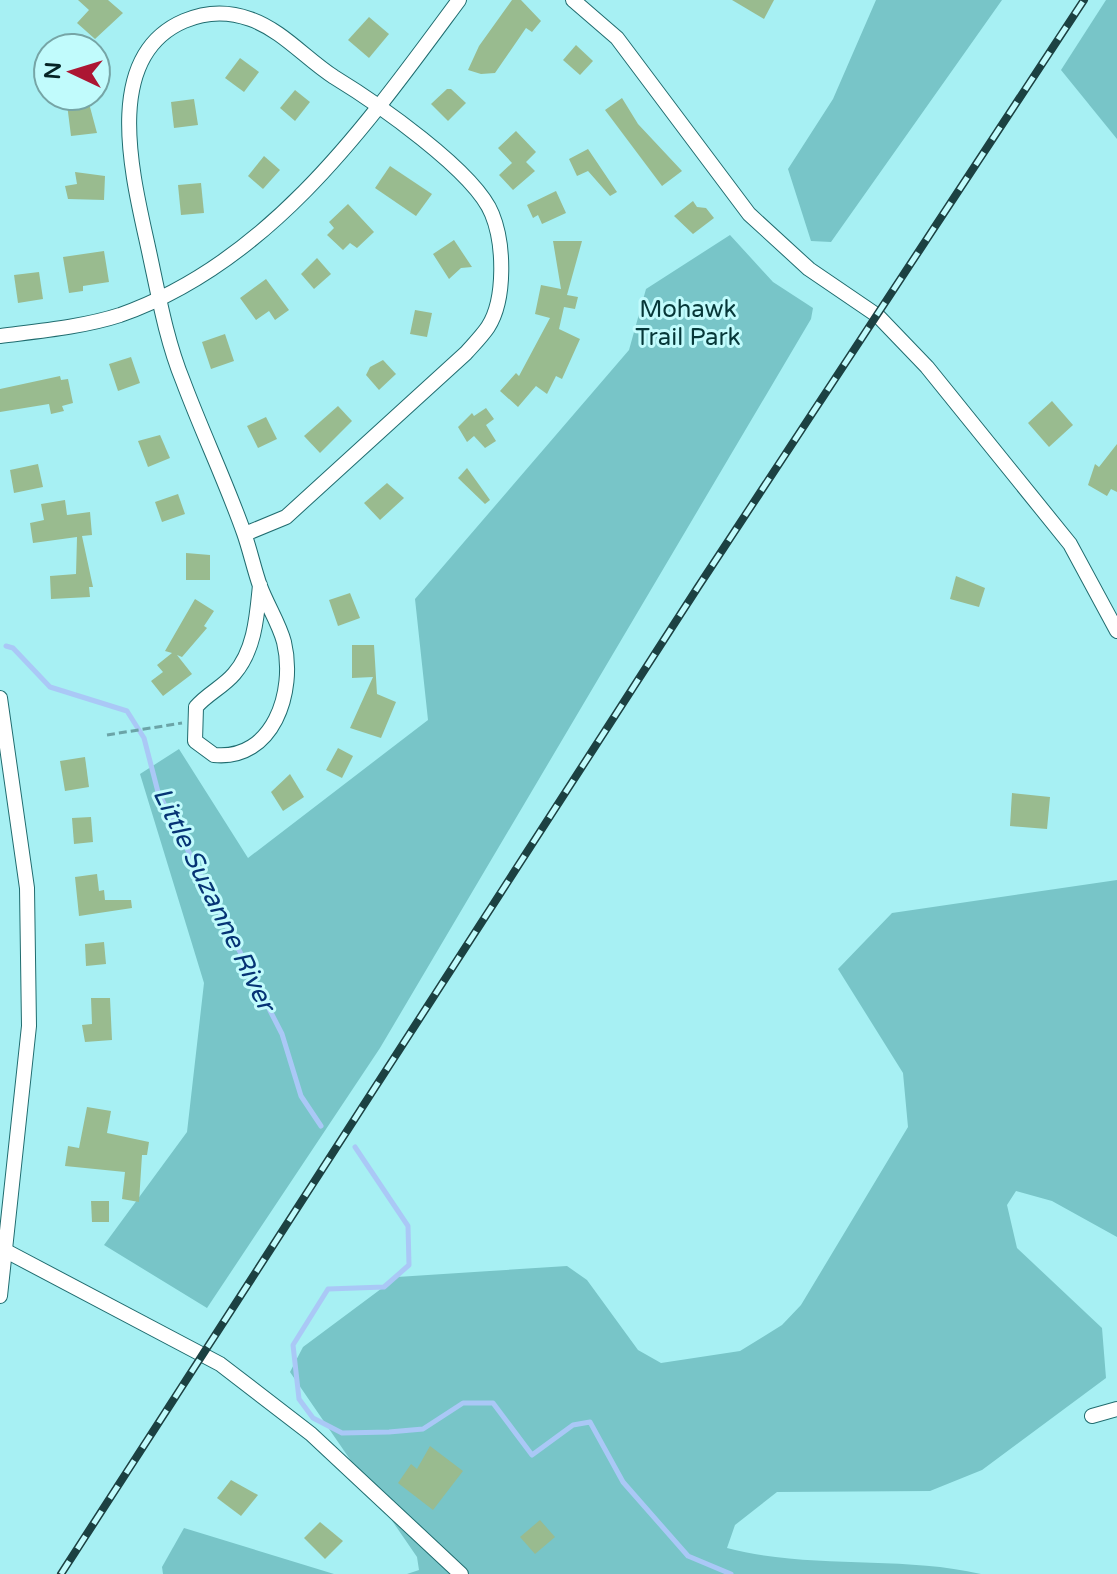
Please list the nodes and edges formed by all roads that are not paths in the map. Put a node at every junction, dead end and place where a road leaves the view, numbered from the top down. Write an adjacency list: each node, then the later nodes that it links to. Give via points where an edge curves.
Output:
1 (459, 0): 3 (street)
2 (573, 0): 8 (street, via 617,38 749,214 809,269 870,310 927,367 1070,544)
3 (381, 105): 4 (street, via 282,217); 4 (street, via 248,18 222,12 165,29 142,55 132,77 129,121); 6 (street, via 478,190 492,212 500,238 496,310 466,353 286,517)
4 (159, 299): 5 (street, via 117,316); 6 (street, via 181,377)
5 (0, 336)
6 (245, 534): 7 (street)
7 (260, 585): 7 (street, via 247,653 236,673 196,707 193,721 195,741 202,749 230,757 258,744 277,719 285,694 284,641)
8 (1117, 631)
9 (0, 698): 10 (street, via 27,888 29,1026)
10 (6, 1251): 11 (street); 14 (street, via 220,1364 311,1434)
11 (0, 1296)
12 (1117, 1409): 13 (street)
13 (1092, 1416)
14 (461, 1574)

